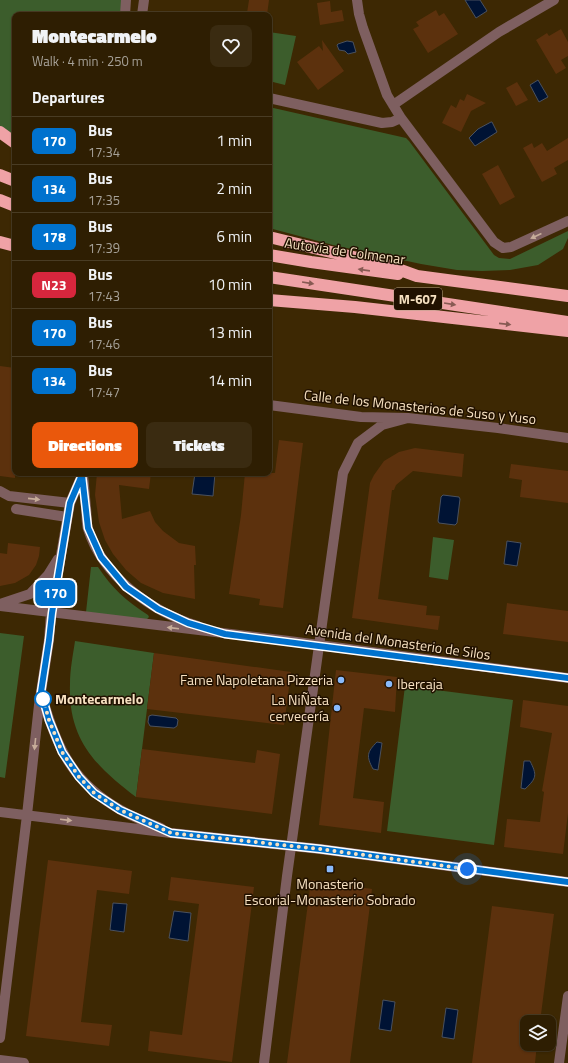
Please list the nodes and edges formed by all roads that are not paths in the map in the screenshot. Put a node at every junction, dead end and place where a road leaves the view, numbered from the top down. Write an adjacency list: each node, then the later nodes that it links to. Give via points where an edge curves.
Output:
1 (126, 0): 5 (street)
2 (144, 0): 6 (street)
3 (357, 0): 8 (street, via 368,43 383,86)
4 (554, 0): 8 (street, via 500,32)
5 (125, 12)
6 (142, 12)
7 (272, 99): 9 (street, via 382,123)
8 (393, 105): 9 (street)
9 (401, 118): 16 (street, one-way to 9, via 511,247 503,248 494,242)
10 (0, 132): 11 (highway)
11 (12, 141)
12 (0, 175): 13 (highway)
13 (12, 180)
14 (0, 200): 15 (highway)
15 (12, 205)
16 (568, 221)
17 (272, 238): 21 (highway, via 381,263)
18 (0, 242): 19 (highway)
19 (12, 245)
20 (272, 256): 21 (highway, Autovía de Colmenar / M-607, one-way to 20)
21 (417, 276): 23 (highway, M-607)
22 (272, 277): 25 (highway, M-607, one-way to 25)
23 (568, 296)
24 (272, 300): 26 (highway, one-way to 26)
25 (568, 322)
26 (568, 331)
27 (272, 405): 28 (street, Calle de los Monasterios de Suso y Yuso, via 361,417)
28 (408, 418): 29 (street, Calle de los Monasterios de Suso y Yuso); 40 (street, via 382,425 358,443 344,473)
29 (568, 438)
30 (82, 476): 33 (street)
31 (83, 476): 39 (street, Avenida del Monasterio de Silos, via 88,528 101,557 126,587 158,609 188,623)
32 (0, 491): 33 (street, one-way to 33, via 8,496)
33 (70, 503): 35 (street)
34 (16, 509): 35 (street)
35 (67, 517): 36 (street)
36 (60, 555): 37 (street, via 48,575 30,594); 38 (street)
37 (0, 605): 38 (street, Avenida del Monasterio de Silos)
38 (52, 613): 39 (street, Avenida del Monasterio de Silos, one-way to 38); 42 (street)
39 (225, 634): 40 (street, Avenida del Monasterio de Silos)
40 (320, 645): 41 (street, Avenida del Monasterio de Silos); 46 (street)
41 (568, 678)
42 (41, 692): 44 (street, one-way to 44); 45 (street, via 62,752 79,777 94,793 120,810)
43 (0, 812): 44 (street)
44 (27, 815): 45 (street, one-way to 45); 49 (street)
45 (171, 833): 46 (street)
46 (292, 846): 47 (street); 52 (street)
47 (568, 882)
48 (568, 996): 53 (street)
49 (0, 1038)
50 (0, 1060): 51 (street)
51 (24, 1063)
52 (264, 1063)
53 (559, 1063)

